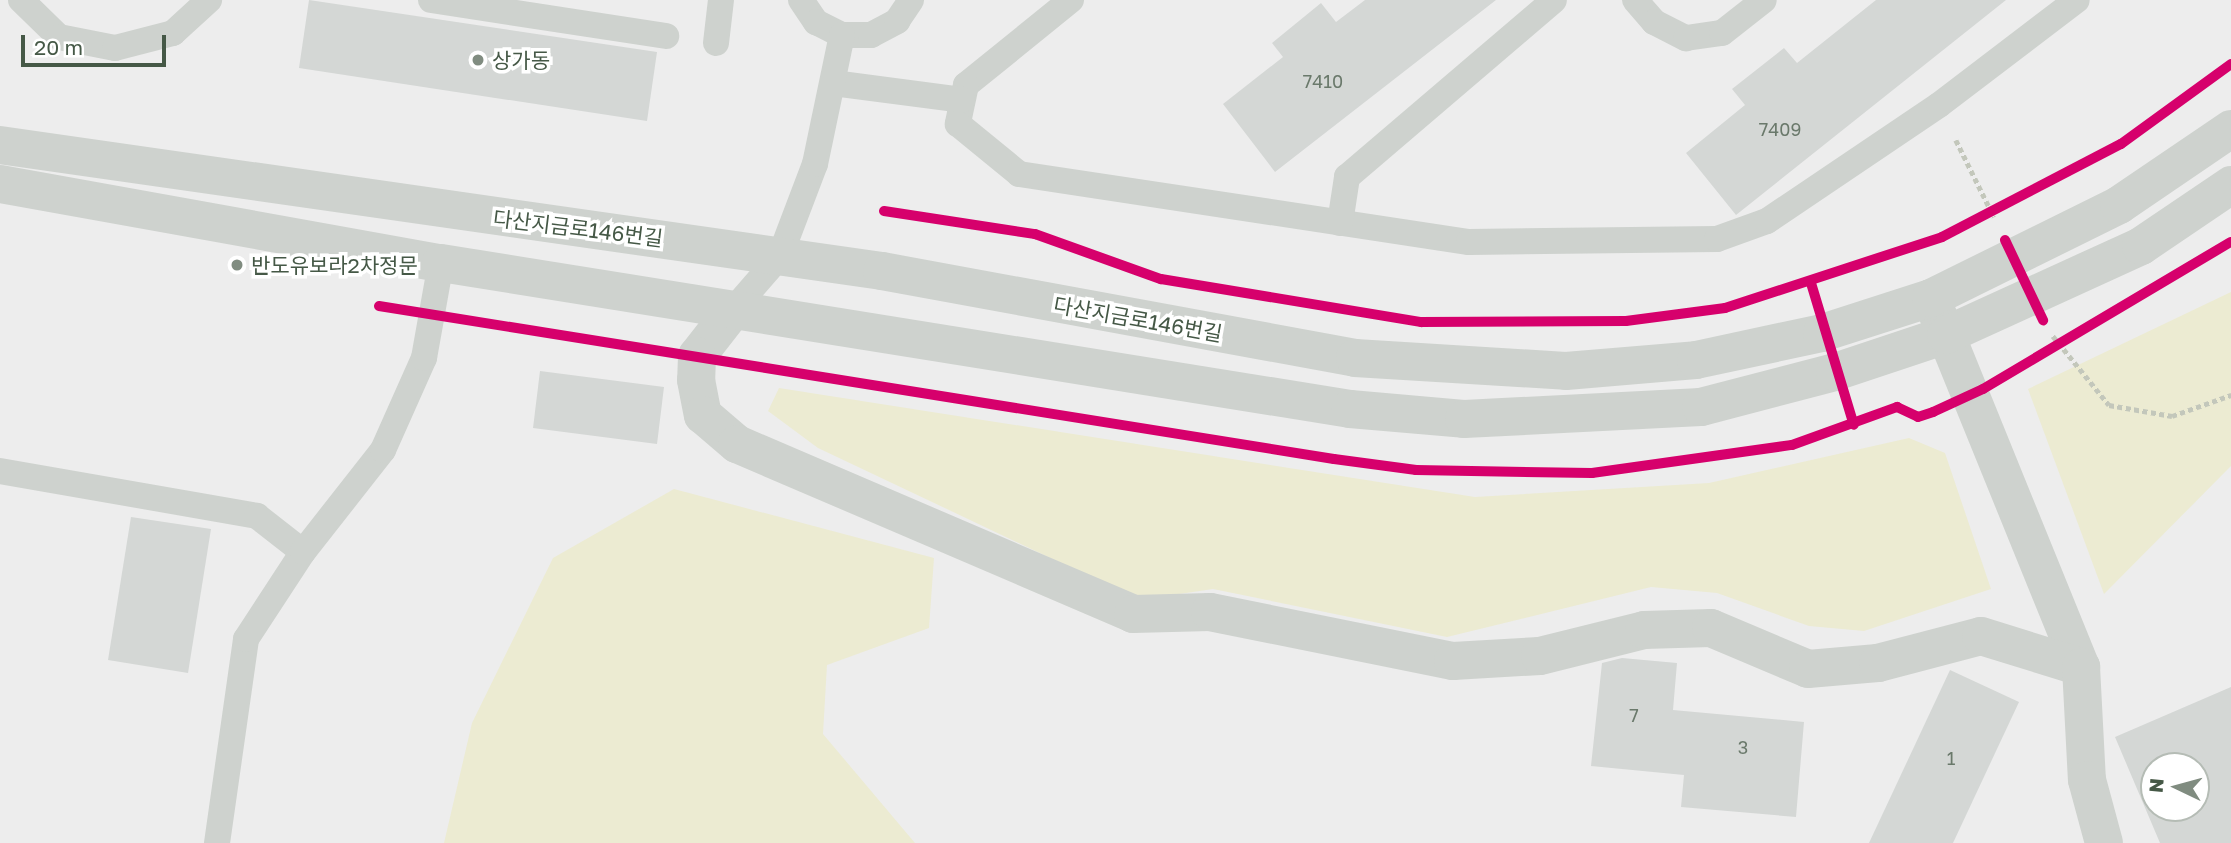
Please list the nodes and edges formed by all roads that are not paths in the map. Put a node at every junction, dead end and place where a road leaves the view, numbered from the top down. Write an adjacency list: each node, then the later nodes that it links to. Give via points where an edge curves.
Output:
1 (209, 0): 11 (lane, via 173,33 115,48 59,37)
2 (431, 0): 13 (lane)
3 (721, 0): 14 (lane)
4 (801, 0): 12 (lane, via 816,22)
5 (911, 0): 12 (lane, via 897,21 871,35)
6 (1071, 0): 16 (lane, via 966,85)
7 (1554, 0): 21 (lane, via 1347,177)
8 (1635, 0): 9 (lane, via 1654,22 1686,38 1722,33)
9 (1763, 0)
10 (2077, 0): 21 (lane, via 1938,105 1767,221 1717,239 1469,242)
11 (23, 1)
12 (842, 35): 15 (lane)
13 (666, 36)
14 (716, 43)
15 (833, 83): 16 (lane); 22 (lane, via 815,164)
16 (962, 100): 21 (lane, via 958,124 1020,174)
17 (2231, 129): 24 (street, 다산지금로146번길, via 2119,205 2009,250)
18 (0, 145): 22 (street, 다산지금로146번길)
19 (0, 184): 23 (street)
20 (2231, 186): 26 (street, via 2036,309)
21 (1340, 223)
22 (780, 256): 24 (street, 다산지금로146번길, via 1355,358 1467,369 1566,372 1696,360 1822,333); 25 (lane)
23 (441, 263): 25 (street); 28 (lane, via 424,358 383,450)
24 (1931, 298): 26 (street)
25 (733, 310): 26 (street, via 1350,409 1464,419 1701,407); 29 (street, via 697,356 696,380 703,415 737,444 1133,614 1210,612 1453,661 1540,656 1644,630 1711,628 1808,669 1878,663 1981,636)
26 (1946, 335): 29 (street)
27 (0, 471): 28 (lane, via 257,516)
28 (303, 552): 30 (lane, via 246,639)
29 (2081, 667): 31 (street, via 2087,780)
30 (218, 843)
31 (2104, 843)

